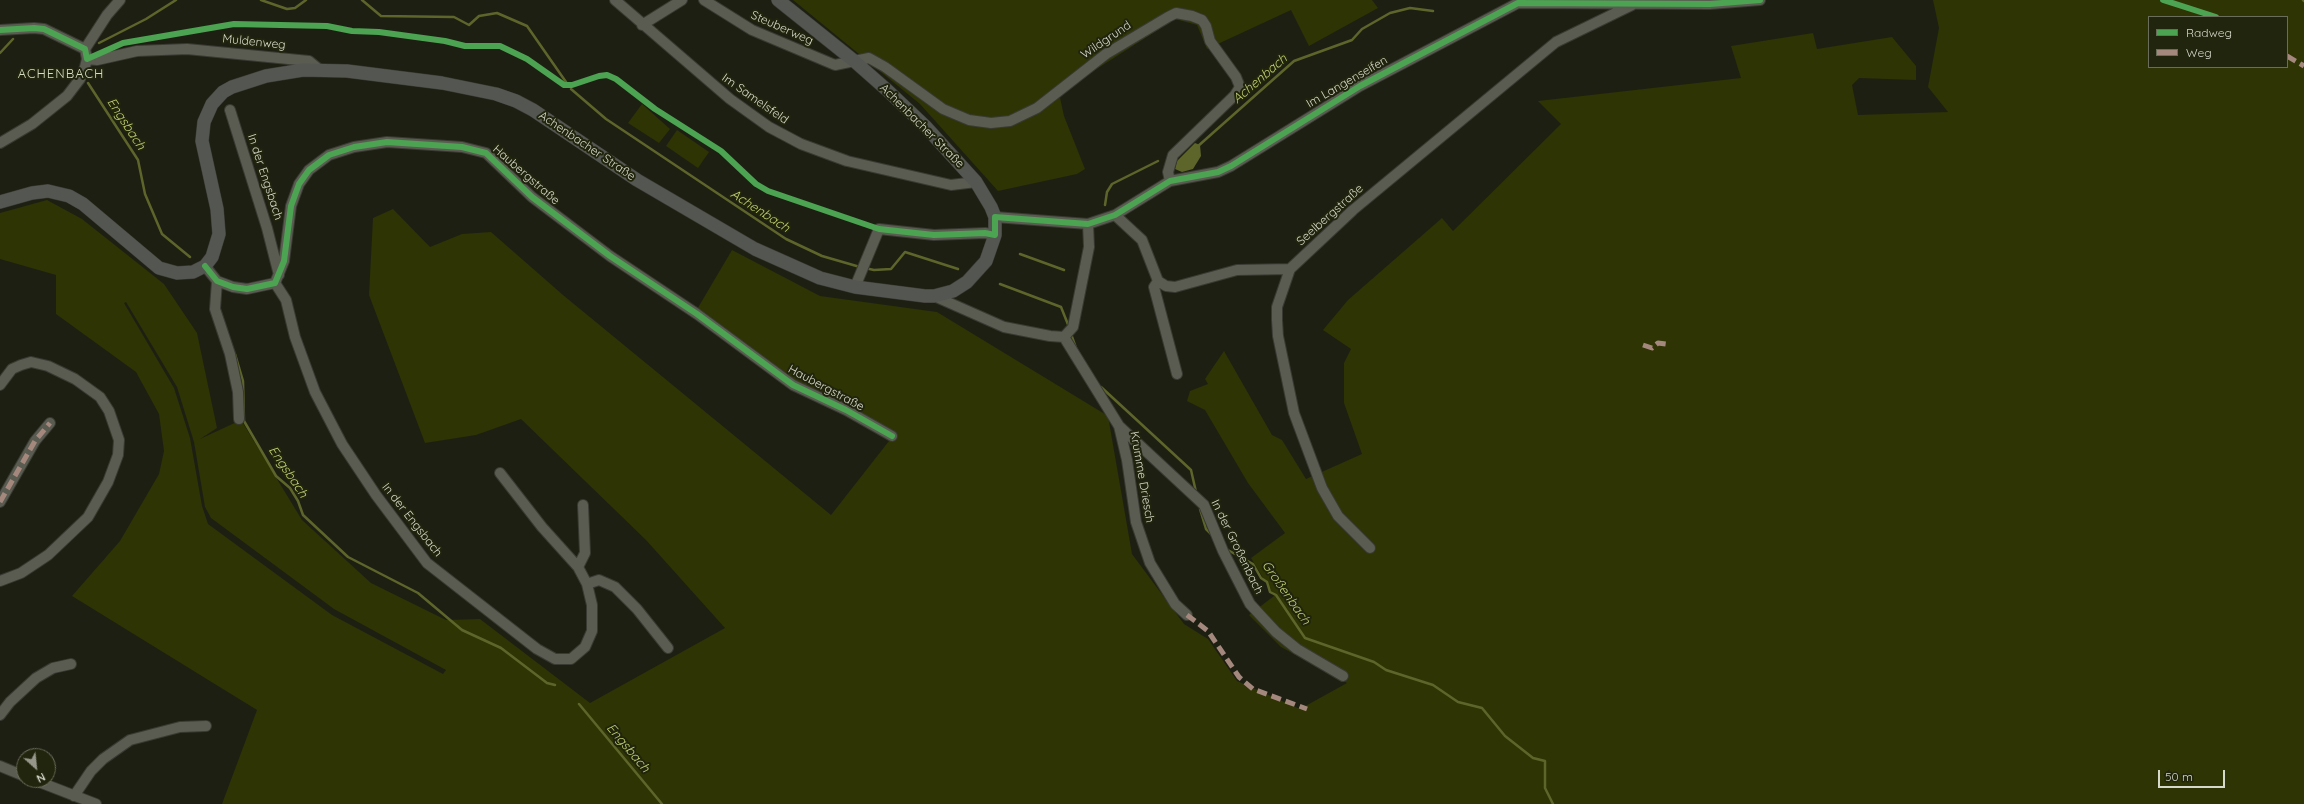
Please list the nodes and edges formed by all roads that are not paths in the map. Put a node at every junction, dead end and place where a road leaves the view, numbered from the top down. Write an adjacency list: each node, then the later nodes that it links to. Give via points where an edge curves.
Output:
1 (120, 0): 11 (street, via 107,15)
2 (615, 0): 9 (street, Im Samelsfeld)
3 (682, 0): 9 (street)
4 (704, 0): 12 (street, Steuberweg, via 752,30 835,65)
5 (778, 0): 12 (main road, Achenbacher Straße)
6 (1760, 0): 7 (street, Im Langenseifen)
7 (1723, 2): 8 (street, Im Langenseifen)
8 (1634, 4): 16 (street, Im Langenseifen, via 1518,3 1360,86 1231,166 1218,172); 24 (street, Seelbergstraße, via 1556,42 1353,210)
9 (642, 25): 17 (street, Im Samelsfeld, via 730,99 769,128 801,144 847,161 951,185)
10 (0, 30): 11 (street, via 34,28 54,33)
11 (86, 54): 13 (street, Muldenweg, via 97,60 136,50 187,49 309,61); 15 (street, via 80,78 67,96 32,124)
12 (853, 60): 16 (street, Wildgrund, via 869,58 943,109 969,120 1004,122 1037,108 1106,54 1145,30 1176,13 1192,16 1202,20 1210,41 1236,77 1240,87 1235,95 1172,155 1168,172); 17 (main road, Achenbacher Straße, via 925,126)
13 (320, 70): 23 (main road, Achenbacher Straße, via 266,76 232,87 209,108 202,141 218,215 219,234 212,257); 28 (main road, Achenbacher Straße, via 442,83 496,94 516,101 636,180 755,248 820,278)
14 (230, 110): 25 (street, In der Engsbach, via 230,117 267,228)
15 (0, 143)
16 (1170, 181): 19 (street, Im Langenseifen)
17 (976, 182): 20 (main road, Achenbacher Straße)
18 (0, 202): 23 (main road, via 32,193 48,191 63,194 83,204 159,268 186,273)
19 (1116, 215): 21 (street, Im Langenseifen); 27 (street, via 1142,240)
20 (995, 217): 21 (street, Im Langenseifen); 22 (main road, Achenbacher Straße)
21 (1088, 224): 30 (street, via 1089,247 1076,313 1073,327)
22 (995, 235): 28 (street, via 934,235 879,229); 29 (main road, Achenbacher Straße, via 986,261 978,273 953,291)
23 (205, 266): 26 (street)
24 (1290, 269): 27 (street, via 1237,270 1175,287 1166,286); 40 (street, Seelbergstraße, via 1277,307 1277,320 1294,413 1322,488 1338,516)
25 (277, 279): 26 (street, via 247,289); 36 (street, Haubergstraße, via 284,261 291,206 303,177 318,162 329,155 354,147 386,142 468,148 486,153 550,211 610,256 697,314 792,385 846,410); 43 (street, In der Engsbach, via 315,392 342,444 427,563 537,649 555,658 571,659 585,647 592,631 592,605)
26 (218, 281): 33 (street, via 215,309 233,369 238,392)
27 (1158, 281): 31 (street, via 1154,287)
28 (855, 287): 29 (main road, Achenbacher Straße)
29 (934, 296): 30 (street, via 1004,327)
30 (1064, 337): 35 (street, In der Großenbach)
31 (1177, 374)
32 (0, 385): 42 (street, via 7,375 21,365 30,362 48,366 75,379 100,397 109,411 119,440 118,455 108,482 88,517 48,555 21,573)
33 (239, 419)
34 (50, 423): 38 (street, via 35,441)
35 (1120, 426): 44 (street, Krumme Driesch, via 1136,522 1150,563 1175,604); 47 (street, In der Großenbach, via 1204,505 1223,551 1247,598 1264,622 1297,649)
36 (892, 436)
37 (500, 473): 41 (street, In der Engsbach, via 542,527)
38 (0, 502)
39 (583, 505): 41 (street, via 585,553)
40 (1370, 548)
41 (578, 567): 43 (street, In der Engsbach)
42 (0, 581)
43 (587, 584): 45 (street, via 598,580 614,587 637,609)
44 (1187, 615)
45 (668, 648)
46 (71, 664): 48 (street, via 52,668 36,678)
47 (1343, 676)
48 (0, 715)
49 (206, 726): 53 (street, via 180,727 130,740 91,770)
50 (0, 766): 51 (street)
51 (16, 773)
52 (54, 788): 53 (street)
53 (74, 796): 54 (street)
54 (96, 804)

